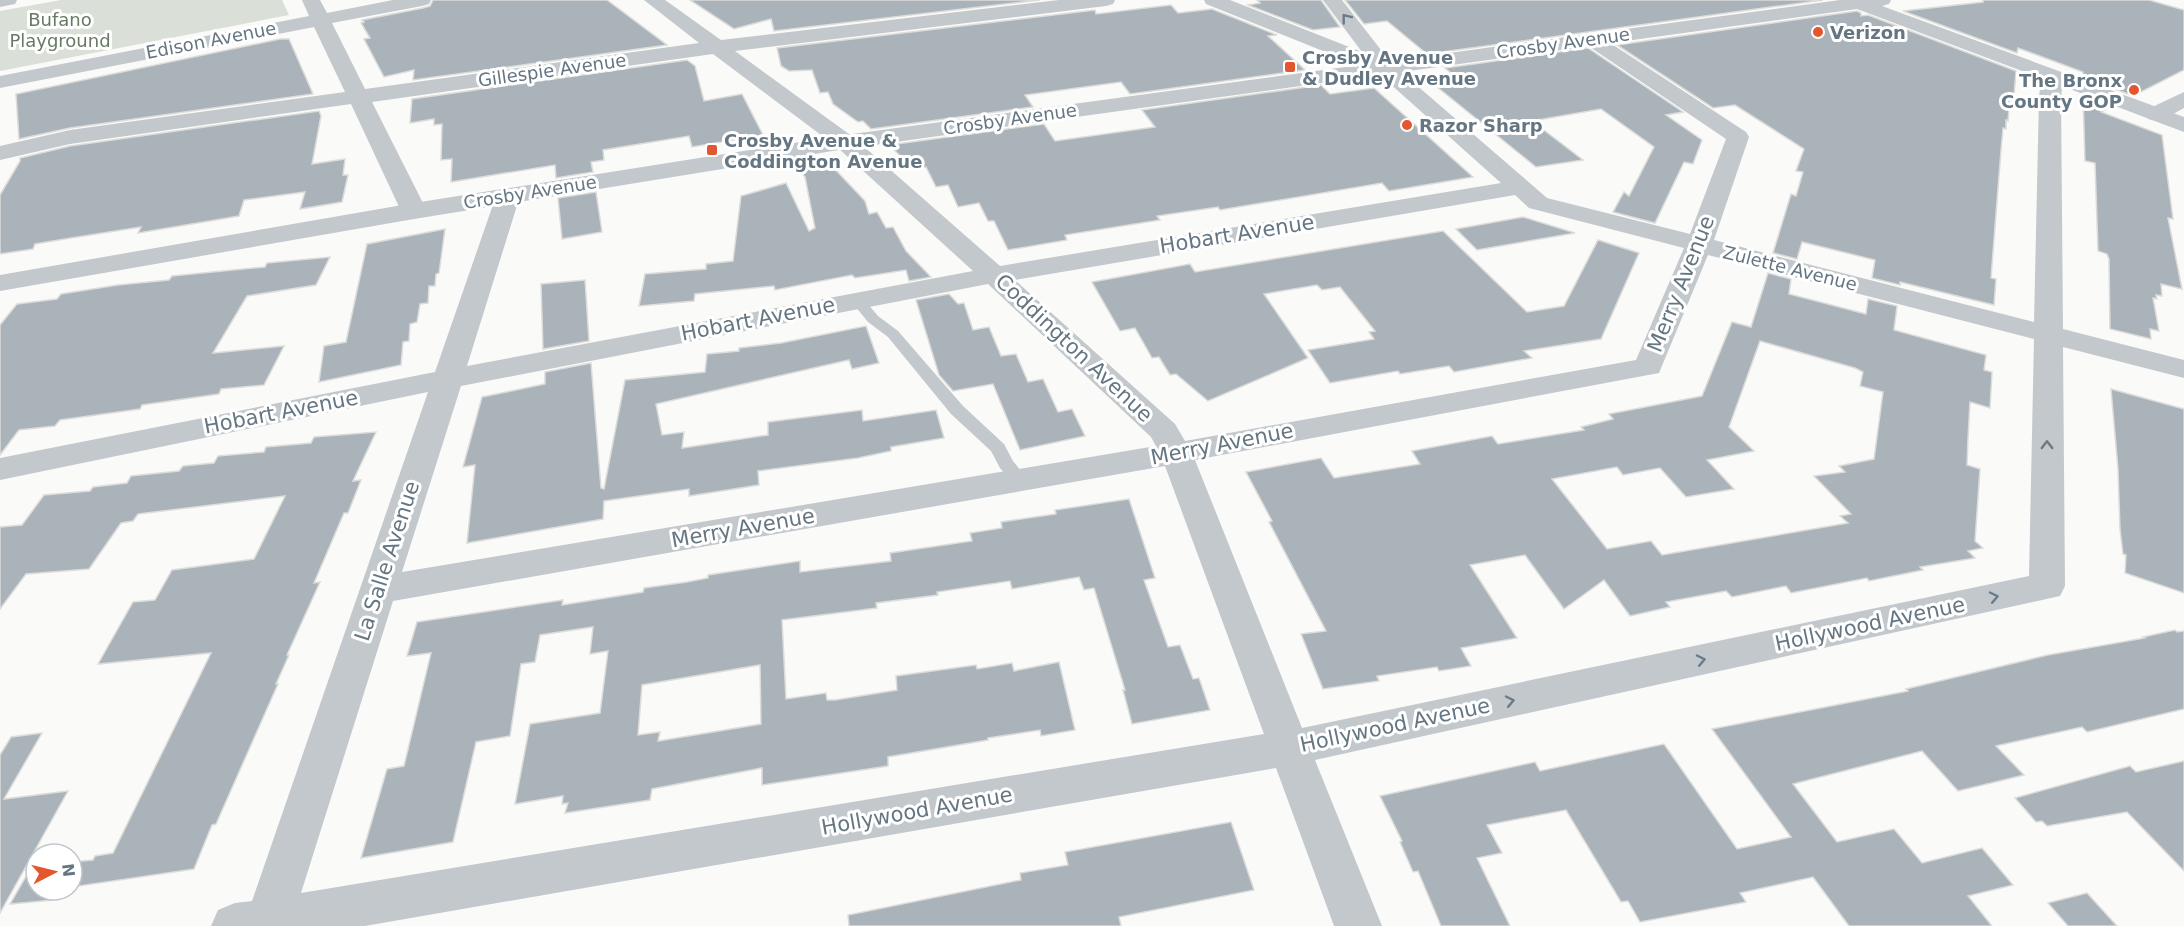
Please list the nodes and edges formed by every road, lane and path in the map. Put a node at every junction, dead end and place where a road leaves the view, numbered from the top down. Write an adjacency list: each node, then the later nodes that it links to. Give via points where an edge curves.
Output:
1 (8, 0): 9 (street)
2 (422, 0): 11 (street, Edison Avenue)
3 (653, 0): 14 (street, Coddington Avenue)
4 (945, 0): 12 (street)
5 (1106, 0): 12 (street, Gillespie Avenue)
6 (1213, 0): 15 (street)
7 (1332, 0): 15 (street, Zulette Avenue, one-way to 7)
8 (1882, 0): 10 (street, Crosby Avenue)
9 (0, 2)
10 (1855, 2): 13 (street, Crosby Avenue); 16 (street)
11 (316, 10): 17 (street, Edison Avenue); 18 (street)
12 (973, 15): 14 (street, Gillespie Avenue)
13 (1591, 39): 15 (street, Crosby Avenue); 27 (street, Merry Avenue, via 1738,137)
14 (717, 47): 18 (street, Gillespie Avenue); 22 (street, Coddington Avenue)
15 (1385, 68): 22 (street, Crosby Avenue); 24 (street, Zulette Avenue)
16 (2057, 78): 20 (street); 31 (street, Hollywood Avenue, via 2050,97)
17 (0, 82)
18 (359, 97): 23 (street, Gillespie Avenue, via 70,137); 26 (street)
19 (2184, 99): 20 (street)
20 (2156, 114): 21 (street)
21 (2184, 125)
22 (845, 142): 25 (street, Crosby Avenue); 28 (street, Coddington Avenue)
23 (0, 153)
24 (1520, 188): 27 (street, Zulette Avenue, via 1538,203); 28 (street, Hobart Avenue)
25 (508, 196): 26 (street, Crosby Avenue); 33 (street, La Salle Avenue)
26 (414, 211): 29 (street, Crosby Avenue)
27 (1699, 244): 31 (street, Zulette Avenue); 34 (street, Merry Avenue, via 1648,367)
28 (994, 274): 30 (street, Hobart Avenue); 34 (street, Coddington Avenue, via 1164,431)
29 (0, 283)
30 (857, 300): 33 (street, Hobart Avenue); 36 (lane, via 893,334 957,410 998,448)
31 (2047, 334): 32 (street, Zulette Avenue); 38 (street, Hollywood Avenue, one-way to 31, via 2047,586)
32 (2184, 369)
33 (447, 379): 35 (street, Hobart Avenue); 37 (street, La Salle Avenue)
34 (1176, 453): 36 (street, Merry Avenue); 38 (street, Coddington Avenue)
35 (0, 469)
36 (1021, 481): 37 (street, Merry Avenue)
37 (377, 590): 39 (street, La Salle Avenue)
38 (1289, 748): 39 (street, Hollywood Avenue); 40 (street, Coddington Avenue)
39 (257, 924)
40 (1358, 926)

